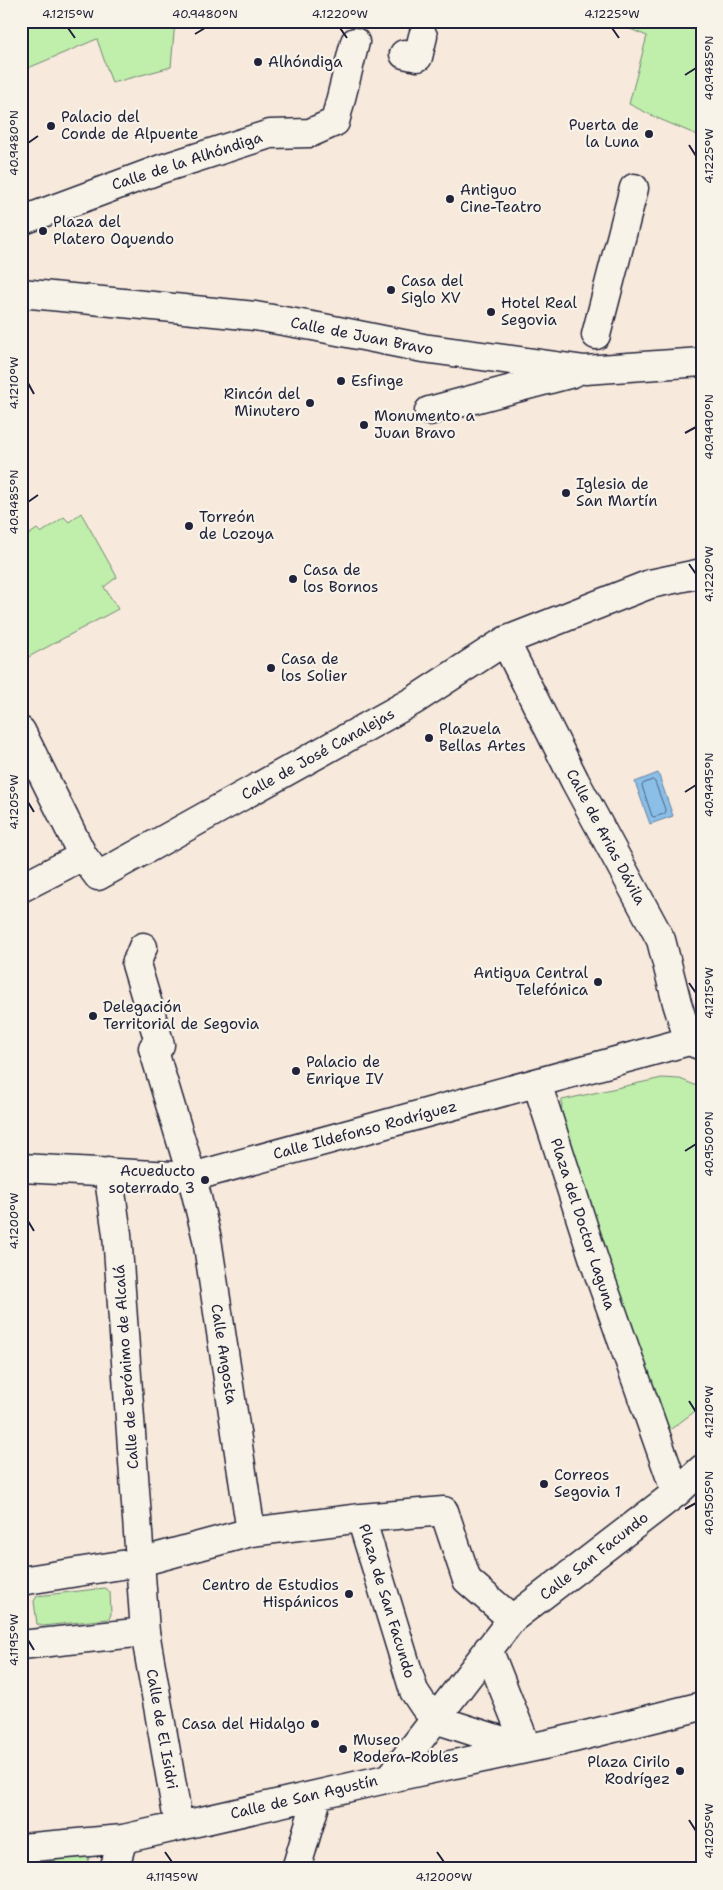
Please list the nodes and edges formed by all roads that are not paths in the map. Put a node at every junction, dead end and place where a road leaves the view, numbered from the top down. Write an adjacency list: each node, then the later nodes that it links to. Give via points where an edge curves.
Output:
1 (354, 42): 3 (street, Calle de la Alhóndiga, via 335,122 310,133 270,134 105,189)
2 (634, 188): 5 (street)
3 (21, 221)
4 (21, 293): 5 (street, Calle de Juan Bravo, via 255,316 423,348)
5 (590, 354): 6 (street, Calle de Juan Bravo); 7 (street)
6 (702, 362)
7 (429, 412)
8 (702, 573): 9 (street, via 650,584)
9 (505, 641): 11 (street, Calle de José Canalejas, via 412,701 98,876); 14 (street, Calle de Arias Dávila, via 575,781 661,940 677,1003)
10 (21, 731): 11 (street)
11 (83, 856): 12 (street)
12 (21, 888)
13 (143, 947): 18 (street, Calle Angosta, via 136,964 160,1045 156,1058)
14 (695, 1044): 15 (street)
15 (537, 1083): 18 (street, Calle Ildefonso Rodríguez); 20 (street, Plaza del Doctor Laguna, via 595,1263)
16 (21, 1168): 17 (street, Calle Ildefonso Rodríguez)
17 (108, 1172): 18 (street, Calle Ildefonso Rodríguez); 23 (street, Calle de Jerónimo de Alcalá, via 117,1234)
18 (192, 1177): 22 (street, Calle Angosta, via 207,1239)
19 (702, 1469): 20 (street)
20 (676, 1492): 25 (street, Calle San Facundo)
21 (361, 1518): 22 (street); 25 (street, Plaza de San Facundo, via 444,1511 467,1580); 30 (street, Plaza de San Facundo, via 414,1691)
22 (251, 1532): 23 (street)
23 (140, 1562): 24 (street); 26 (street, Calle de Jerónimo de Alcalá)
24 (21, 1581)
25 (512, 1619): 28 (street)
26 (145, 1632): 27 (street); 34 (street, Calle de El Isidri)
27 (21, 1645)
28 (488, 1649): 30 (street); 31 (street)
29 (702, 1706): 31 (street, Calle de San Agustín)
30 (435, 1719): 31 (street); 32 (street)
31 (527, 1748): 32 (street, Calle de San Agustín)
32 (390, 1778): 33 (street, Calle de San Agustín)
33 (318, 1795): 34 (street, Calle de San Agustín); 38 (street)
34 (179, 1826): 35 (street, Calle de San Agustín)
35 (123, 1839): 36 (street, Calle de San Agustín); 37 (street)
36 (21, 1848)
37 (114, 1869)
38 (296, 1869)

